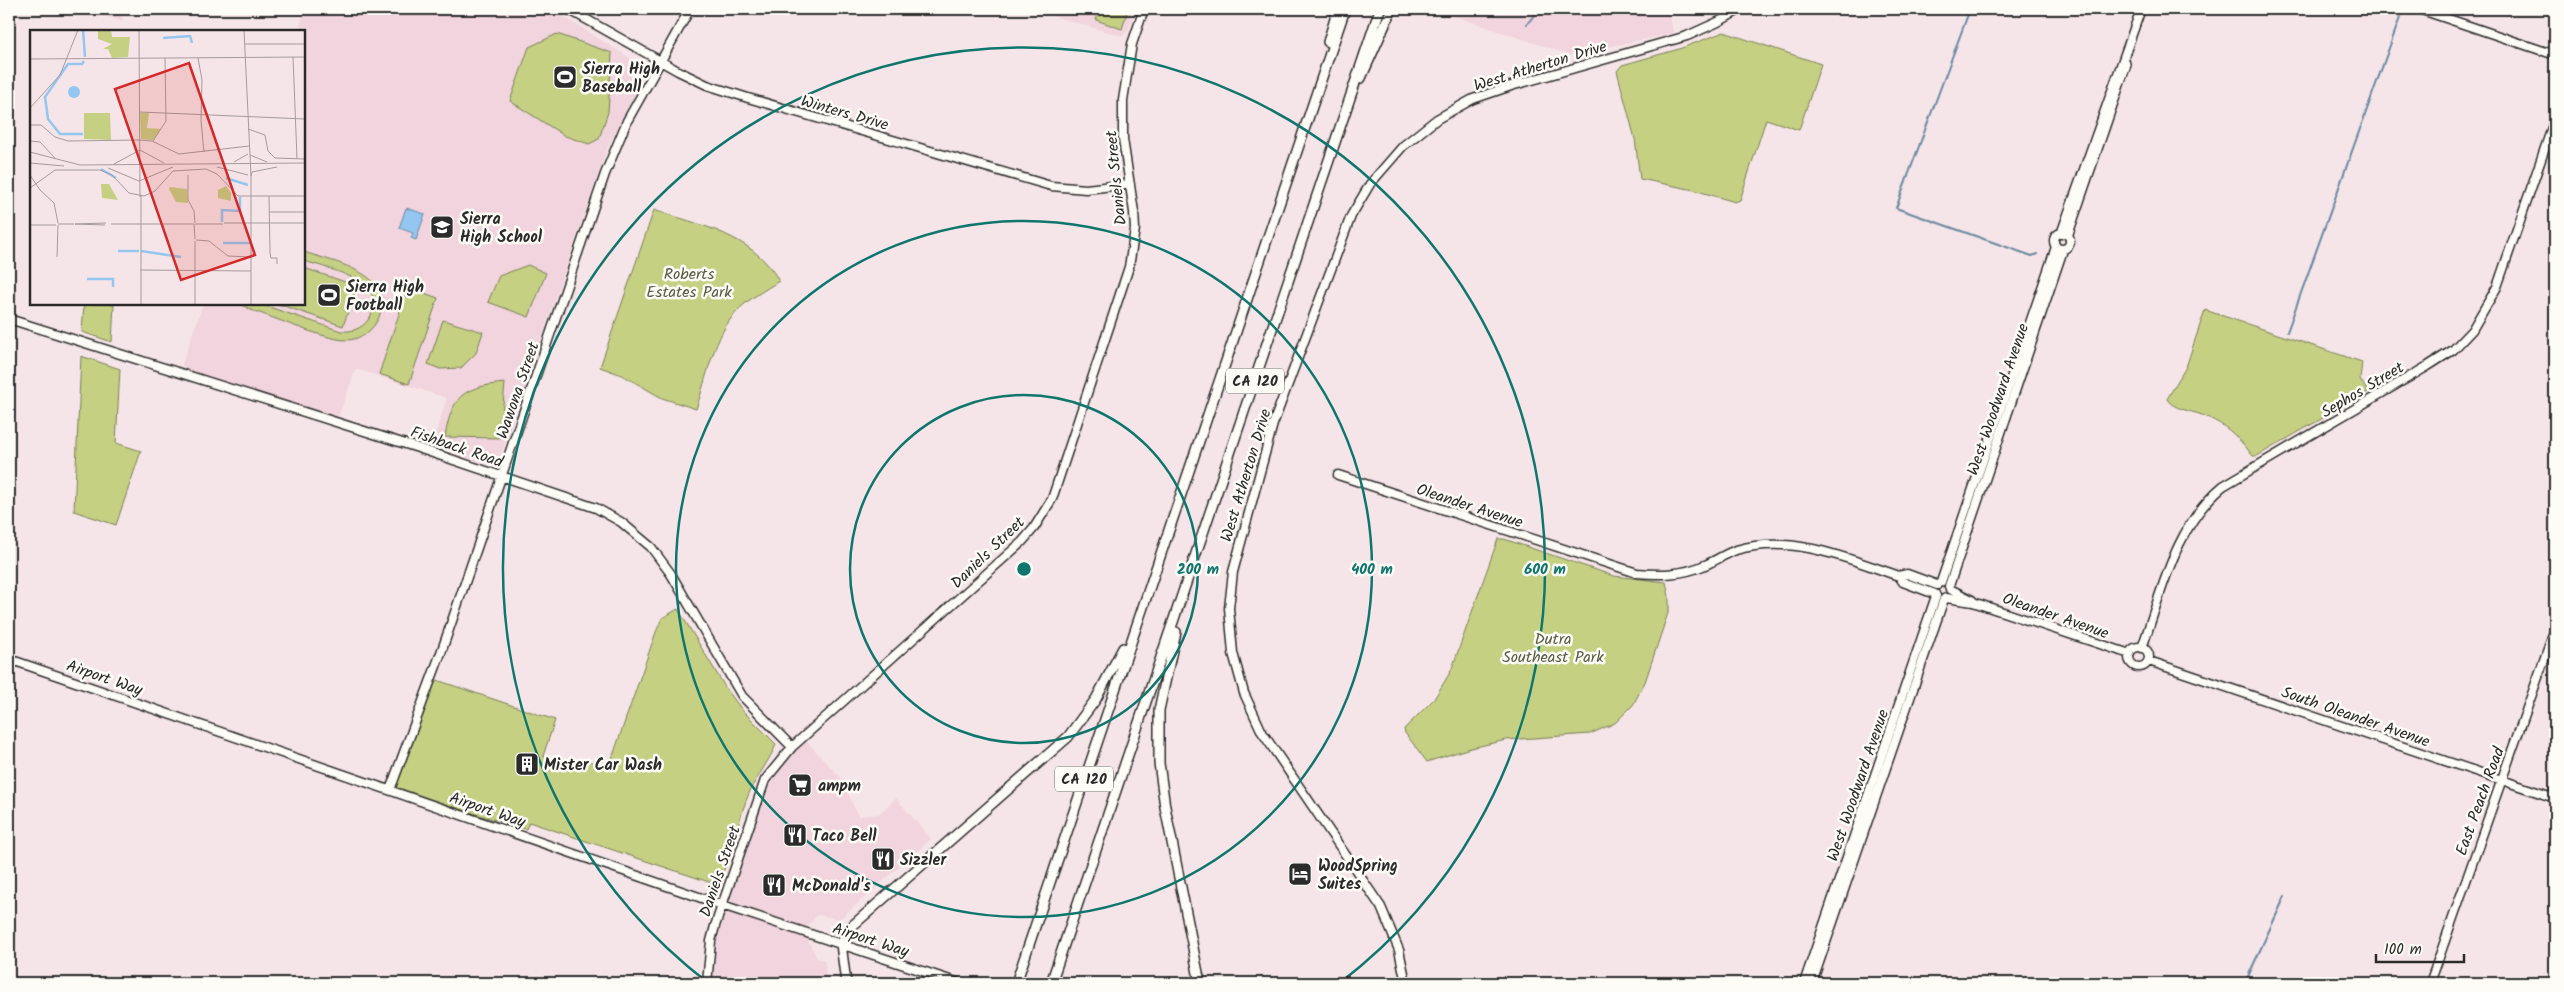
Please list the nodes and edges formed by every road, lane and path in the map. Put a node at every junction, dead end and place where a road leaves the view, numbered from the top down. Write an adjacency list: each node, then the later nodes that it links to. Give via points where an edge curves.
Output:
1 (568, 9): 12 (street, Winters Drive)
2 (690, 9): 12 (street, Wawona Street)
3 (1144, 9): 15 (street, Daniels Street, via 1132,44 1123,100 1123,139)
4 (1338, 9): 17 (highway)
5 (1345, 9): 17 (highway, CA 120)
6 (1380, 9): 13 (highway, CA 120)
7 (1392, 9): 13 (highway)
8 (1741, 9): 46 (street, West Atherton Drive, via 1687,36 1473,99 1410,139 1378,174 1351,216 1273,424 1233,572 1229,608 1233,653 1244,692 1262,732 1381,907 1399,950)
9 (2141, 9): 16 (street)
10 (2419, 9): 11 (street)
11 (2555, 55)
12 (661, 61): 15 (street, Winters Drive, via 707,85 1050,186 1086,189); 21 (street, Wawona Street, via 624,127)
13 (1350, 98): 24 (highway, CA 120)
14 (2555, 119): 30 (street, Sephos Street, via 2498,288 2472,330 2453,350 2428,366 2209,497 2184,532)
15 (1130, 184): 34 (street, Daniels Street, via 1135,229 1128,273 1062,472 1044,514 1022,542)
16 (2064, 234): 18 (street, via 2055,238); 18 (street, via 2070,244)
17 (1264, 246): 22 (highway, CA 120)
18 (2060, 248): 25 (street, West Woodward Avenue); 26 (street, West Woodward Avenue)
19 (9, 319): 21 (street, Fishback Road)
20 (1338, 475): 23 (street, Oleander Avenue, via 1637,573 1679,573 1734,551 1796,545 1836,554)
21 (502, 476): 34 (street, Fishback Road, via 596,508 621,522 651,547 671,574 742,696); 36 (street, Wawona Street)
22 (1152, 575): 39 (highway, via 1110,675 1068,737 850,927); 43 (highway, CA 120)
23 (1899, 576): 25 (street, Oleander Avenue, via 1907,574); 27 (street, Oleander Avenue, via 1903,582)
24 (1187, 580): 44 (highway, CA 120); 45 (highway, via 1165,675 1157,728 1158,763)
25 (1939, 584): 26 (street, Oleander Avenue); 27 (street, West Woodward Avenue)
26 (1950, 587): 27 (street, West Woodward Avenue); 28 (street, Oleander Avenue)
27 (1940, 597): 28 (street, Oleander Avenue); 47 (street, West Woodward Avenue); 48 (street, West Woodward Avenue)
28 (1973, 602): 31 (street, Oleander Avenue)
29 (2555, 628): 35 (street, East Peach Road)
30 (2142, 648): 31 (street, via 2134,649); 33 (street, via 2148,653)
31 (2130, 654): 33 (street, via 2135,666 2142,667)
32 (9, 658): 36 (street, Airport Way)
33 (2148, 661): 35 (street, South Oleander Avenue)
34 (792, 747): 38 (street, Daniels Street, via 765,780)
35 (2502, 780): 37 (street, South Oleander Avenue); 49 (street, East Peach Road)
36 (390, 790): 38 (street, Airport Way)
37 (2555, 798)
38 (722, 905): 39 (street, Airport Way); 40 (street, Daniels Street, via 711,941)
39 (841, 944): 41 (highway); 42 (street, Airport Way)
40 (707, 983)
41 (846, 983)
42 (959, 983)
43 (1016, 983)
44 (1051, 983)
45 (1200, 983)
46 (1406, 983)
47 (1804, 983)
48 (1812, 983)
49 (2430, 983)

